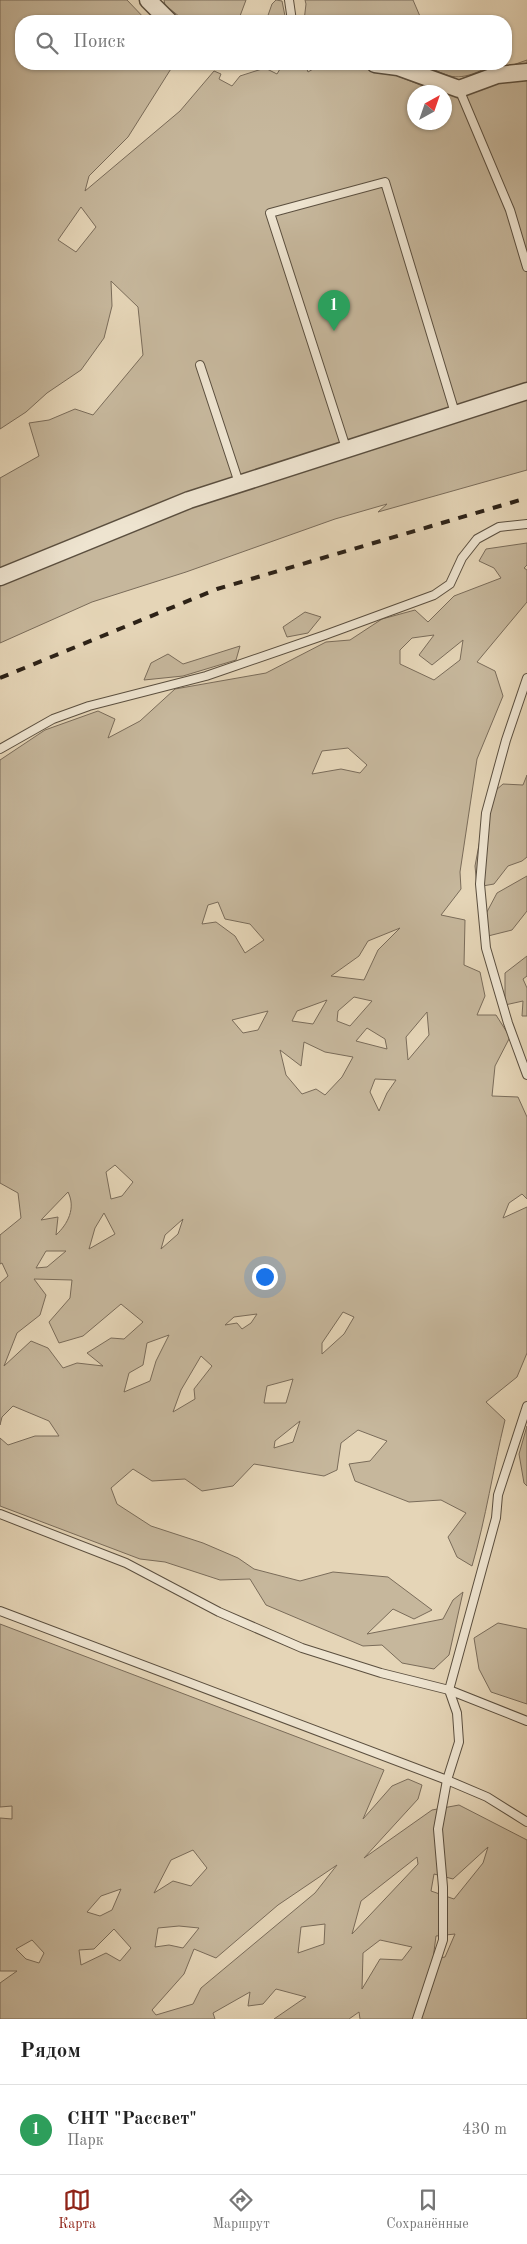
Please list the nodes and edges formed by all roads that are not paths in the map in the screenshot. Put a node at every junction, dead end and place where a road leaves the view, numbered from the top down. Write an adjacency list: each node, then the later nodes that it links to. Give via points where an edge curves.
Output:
1 (148, 0): 3 (street)
2 (289, 0): 4 (lane)
3 (164, 15)
4 (291, 15)
5 (404, 70): 7 (street)
6 (527, 72): 7 (street, via 497,75)
7 (458, 89): 8 (lane, via 510,210)
8 (527, 266)
9 (200, 365): 13 (lane)
10 (527, 391): 11 (street)
11 (455, 413): 12 (street); 12 (lane, via 385,182 270,213)
12 (346, 448): 13 (street)
13 (239, 483): 15 (street)
14 (527, 524): 17 (lane, via 499,527 477,540 462,558 450,584 434,595 206,676 89,706 53,719)
15 (0, 577)
16 (527, 678): 18 (lane, via 486,813 480,884 486,948)
17 (0, 749)
18 (527, 1074)
19 (527, 1406): 22 (lane, via 498,1495 496,1518)
20 (0, 1514): 22 (lane, via 126,1563 218,1612 302,1648)
21 (0, 1611): 24 (lane)
22 (450, 1690): 23 (lane); 24 (lane, via 457,1713 459,1742)
23 (527, 1720)
24 (447, 1780): 25 (lane, via 487,1797); 26 (lane, via 438,1829 444,1887 443,1940)
25 (527, 1822)
26 (417, 2019)

